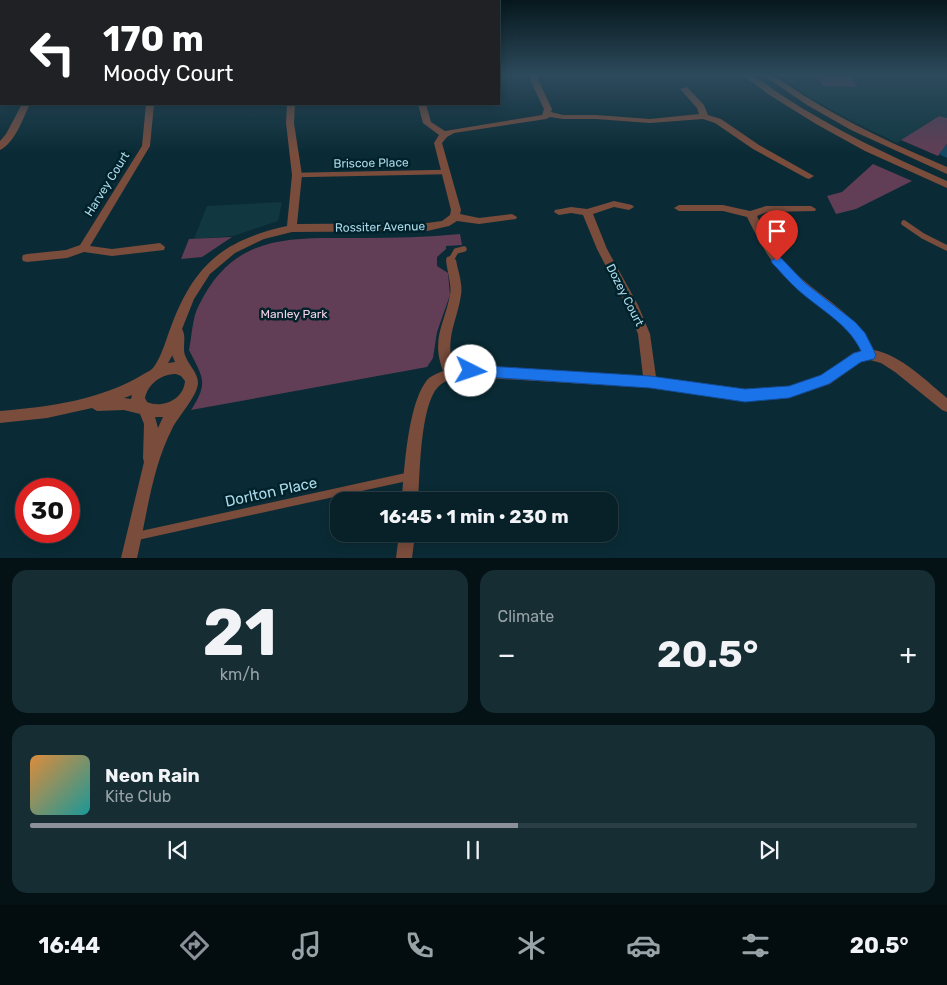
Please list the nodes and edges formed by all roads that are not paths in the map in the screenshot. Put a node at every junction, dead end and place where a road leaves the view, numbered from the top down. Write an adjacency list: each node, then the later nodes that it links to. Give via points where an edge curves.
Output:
1 (544, 101): 9 (street)
2 (695, 101): 10 (street)
3 (781, 101): 17 (street, via 832,131)
4 (805, 101): 13 (street, via 898,150)
5 (25, 105): 12 (street)
6 (150, 105): 29 (street, Harvey Court, via 146,146)
7 (291, 105): 15 (street, via 290,124)
8 (422, 105): 11 (street, via 430,128)
9 (548, 114): 10 (street, via 650,120); 11 (street, via 538,120)
10 (704, 116): 16 (street, via 718,121 756,147)
11 (444, 134): 14 (street, via 438,143)
12 (0, 147)
13 (947, 171)
14 (445, 172): 15 (lane, Briscoe Place); 24 (street)
15 (298, 174): 27 (street)
16 (809, 176)
17 (947, 184)
18 (629, 207): 22 (street, via 614,204)
19 (679, 208): 23 (street, via 723,208)
20 (812, 209): 23 (street, via 766,209)
21 (559, 212): 22 (street)
22 (587, 212): 39 (street, Dozey Court, via 644,334)
23 (751, 215): 35 (street, via 769,252 801,286 851,325 861,336)
24 (455, 217): 25 (street, via 479,221); 27 (street, Rossiter Avenue, via 445,224 427,227)
25 (512, 218)
26 (904, 223): 30 (lane)
27 (292, 228): 34 (street, Rossiter Avenue, via 246,241 225,254 206,272 189,298)
28 (160, 246): 29 (street, via 108,252)
29 (84, 248): 32 (street, via 67,254)
30 (947, 248)
31 (464, 249): 33 (lane, via 456,252)
32 (27, 258)
33 (451, 260): 37 (street, via 456,293 442,341)
34 (178, 329): 36 (street, Rossiter Avenue, via 178,355); 38 (street, Rossiter Avenue)
35 (870, 355): 39 (street, via 858,357 825,380 789,392 745,396); 42 (street, via 884,358 900,368)
36 (187, 372): 38 (street, via 170,368); 40 (street, via 192,384)
37 (450, 373): 39 (street, via 471,371); 46 (street, via 434,382 424,396)
38 (154, 375): 41 (street, via 126,391); 43 (street, via 139,395)
39 (650, 382)
40 (179, 403): 43 (street, via 161,412); 45 (street, via 168,419)
41 (80, 405): 43 (street, via 124,404); 44 (street)
42 (947, 406)
43 (144, 409): 45 (street, via 151,424)
44 (0, 417)
45 (150, 468): 48 (street)
46 (413, 475): 47 (street); 48 (lane, Dorlton Place)
47 (411, 492)
48 (134, 536): 50 (street)
49 (406, 542): 51 (street)
50 (129, 558)
51 (404, 558)

